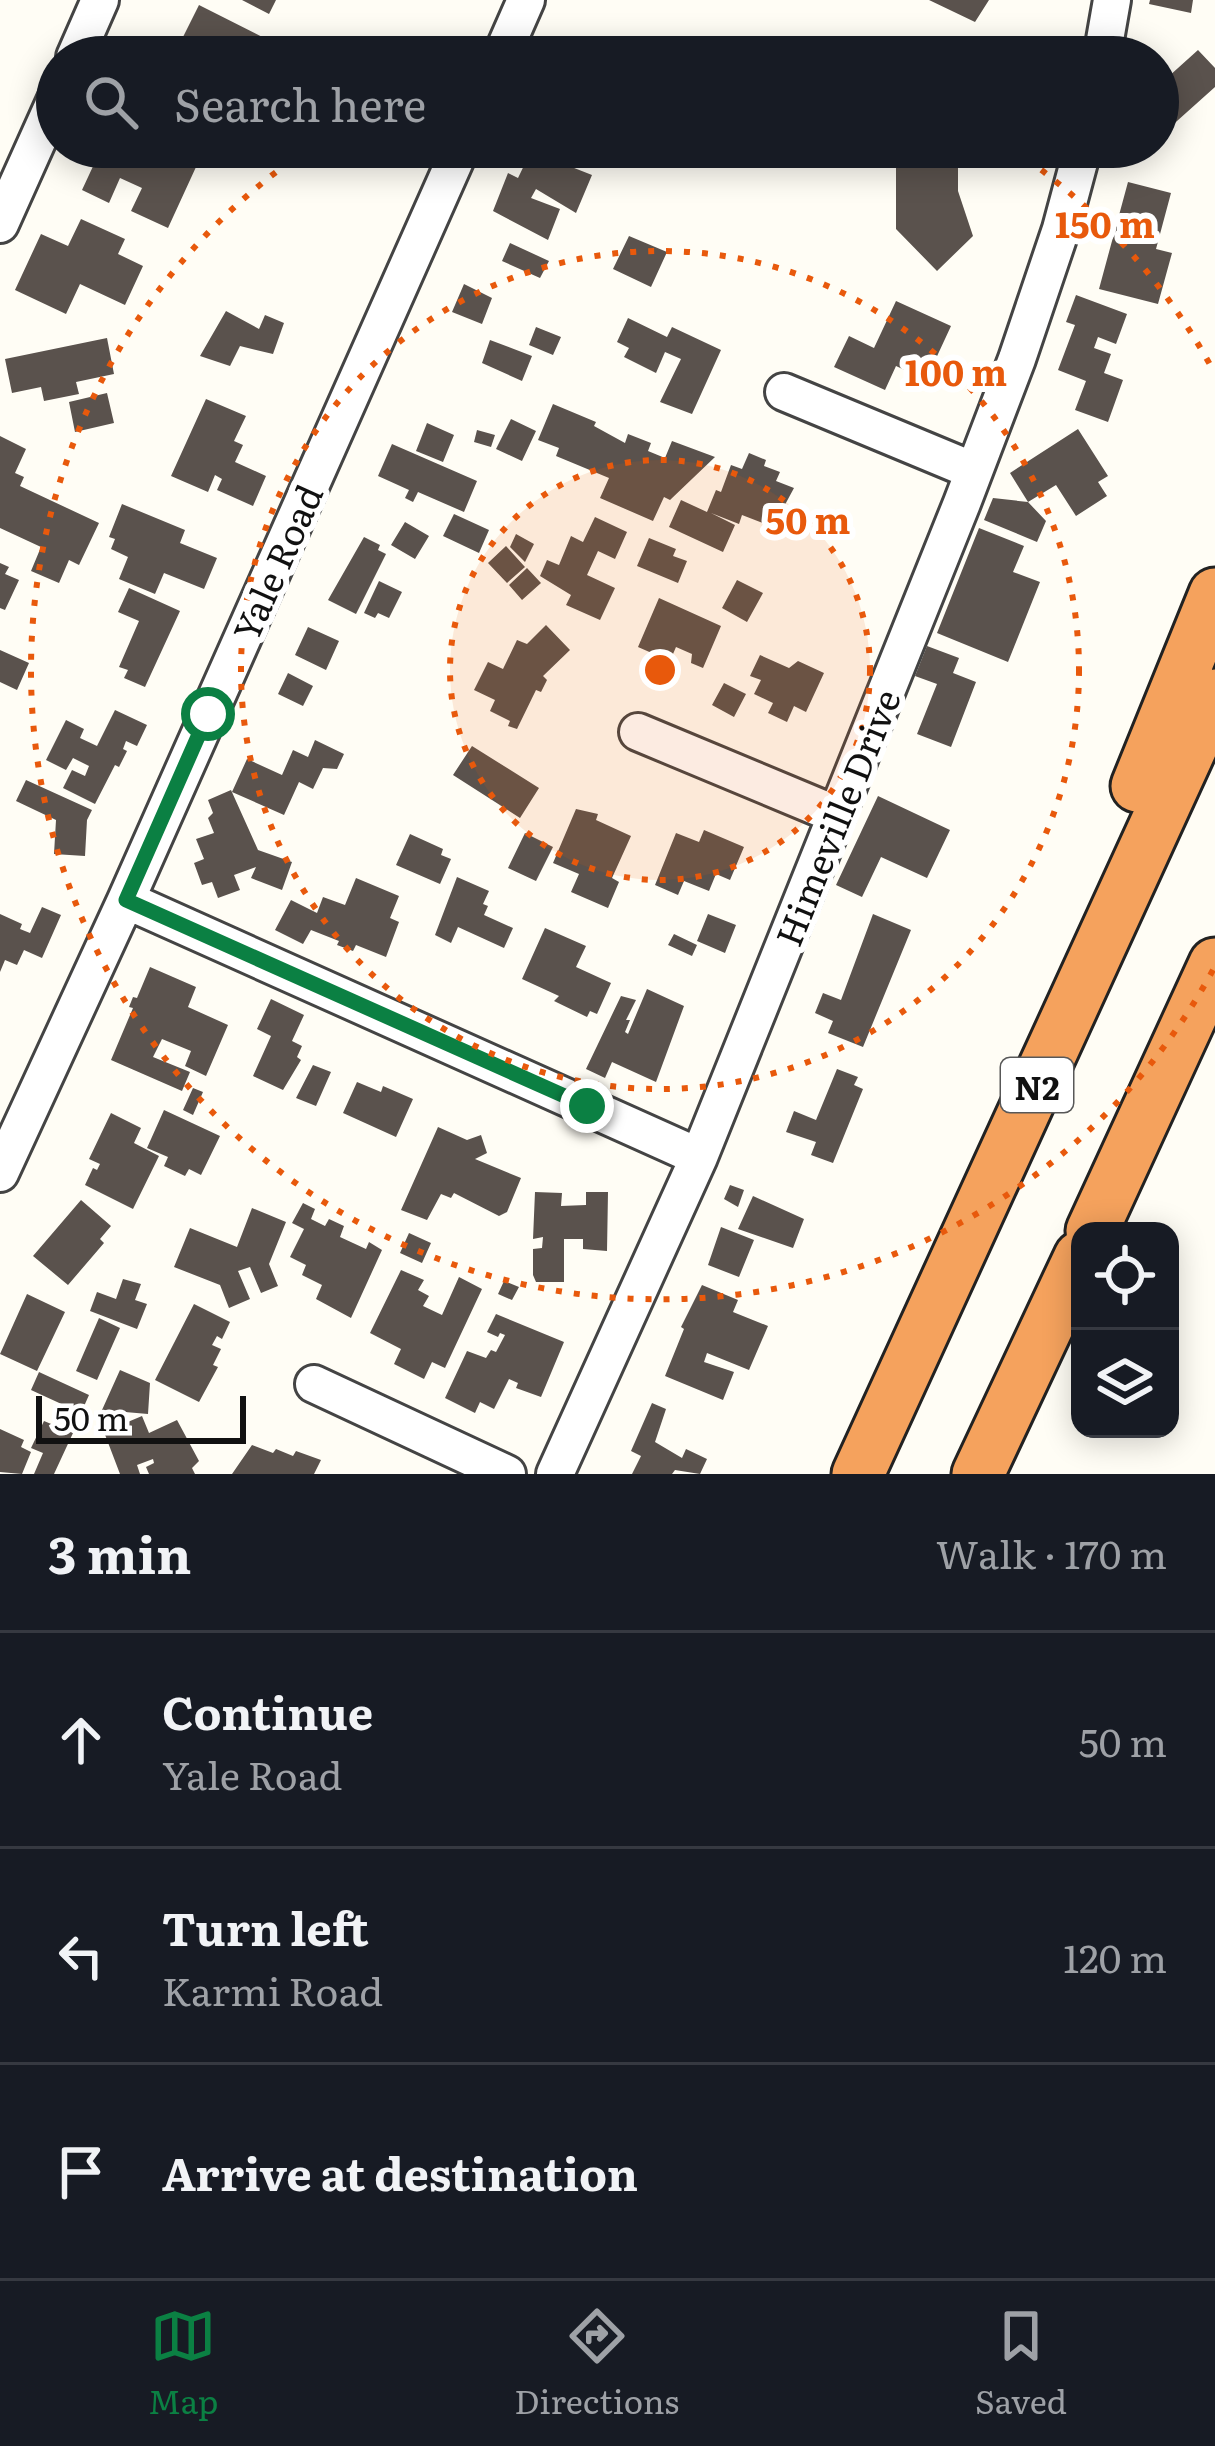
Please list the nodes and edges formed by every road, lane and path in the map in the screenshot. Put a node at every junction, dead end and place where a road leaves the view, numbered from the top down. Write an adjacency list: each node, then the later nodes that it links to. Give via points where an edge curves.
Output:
1 (100, 0): 4 (street)
2 (526, 0): 5 (street)
3 (1112, 0): 6 (street)
4 (84, 36)
5 (510, 36)
6 (1106, 36)
7 (36, 144): 10 (street)
8 (452, 168): 17 (street, Yale Road)
9 (1076, 168): 12 (street, Himeville Drive)
10 (0, 224)
11 (784, 392): 12 (street)
12 (974, 471): 16 (street, Himeville Drive)
13 (1215, 594): 24 (highway)
14 (1215, 695): 24 (highway, N2)
15 (638, 732): 16 (street)
16 (837, 815): 20 (street, Himeville Drive)
17 (126, 900): 20 (street); 21 (street, Yale Road)
18 (1215, 964): 22 (highway)
19 (1215, 1034): 23 (highway)
20 (699, 1156): 30 (street, Himeville Drive)
21 (2, 1164)
22 (1096, 1222)
23 (1108, 1222)
24 (950, 1274): 31 (highway, N2)
25 (1071, 1276): 27 (highway)
26 (1071, 1285): 27 (highway)
27 (1053, 1315): 32 (highway)
28 (314, 1384): 29 (street)
29 (507, 1474)
30 (555, 1474)
31 (858, 1474)
32 (978, 1474)

